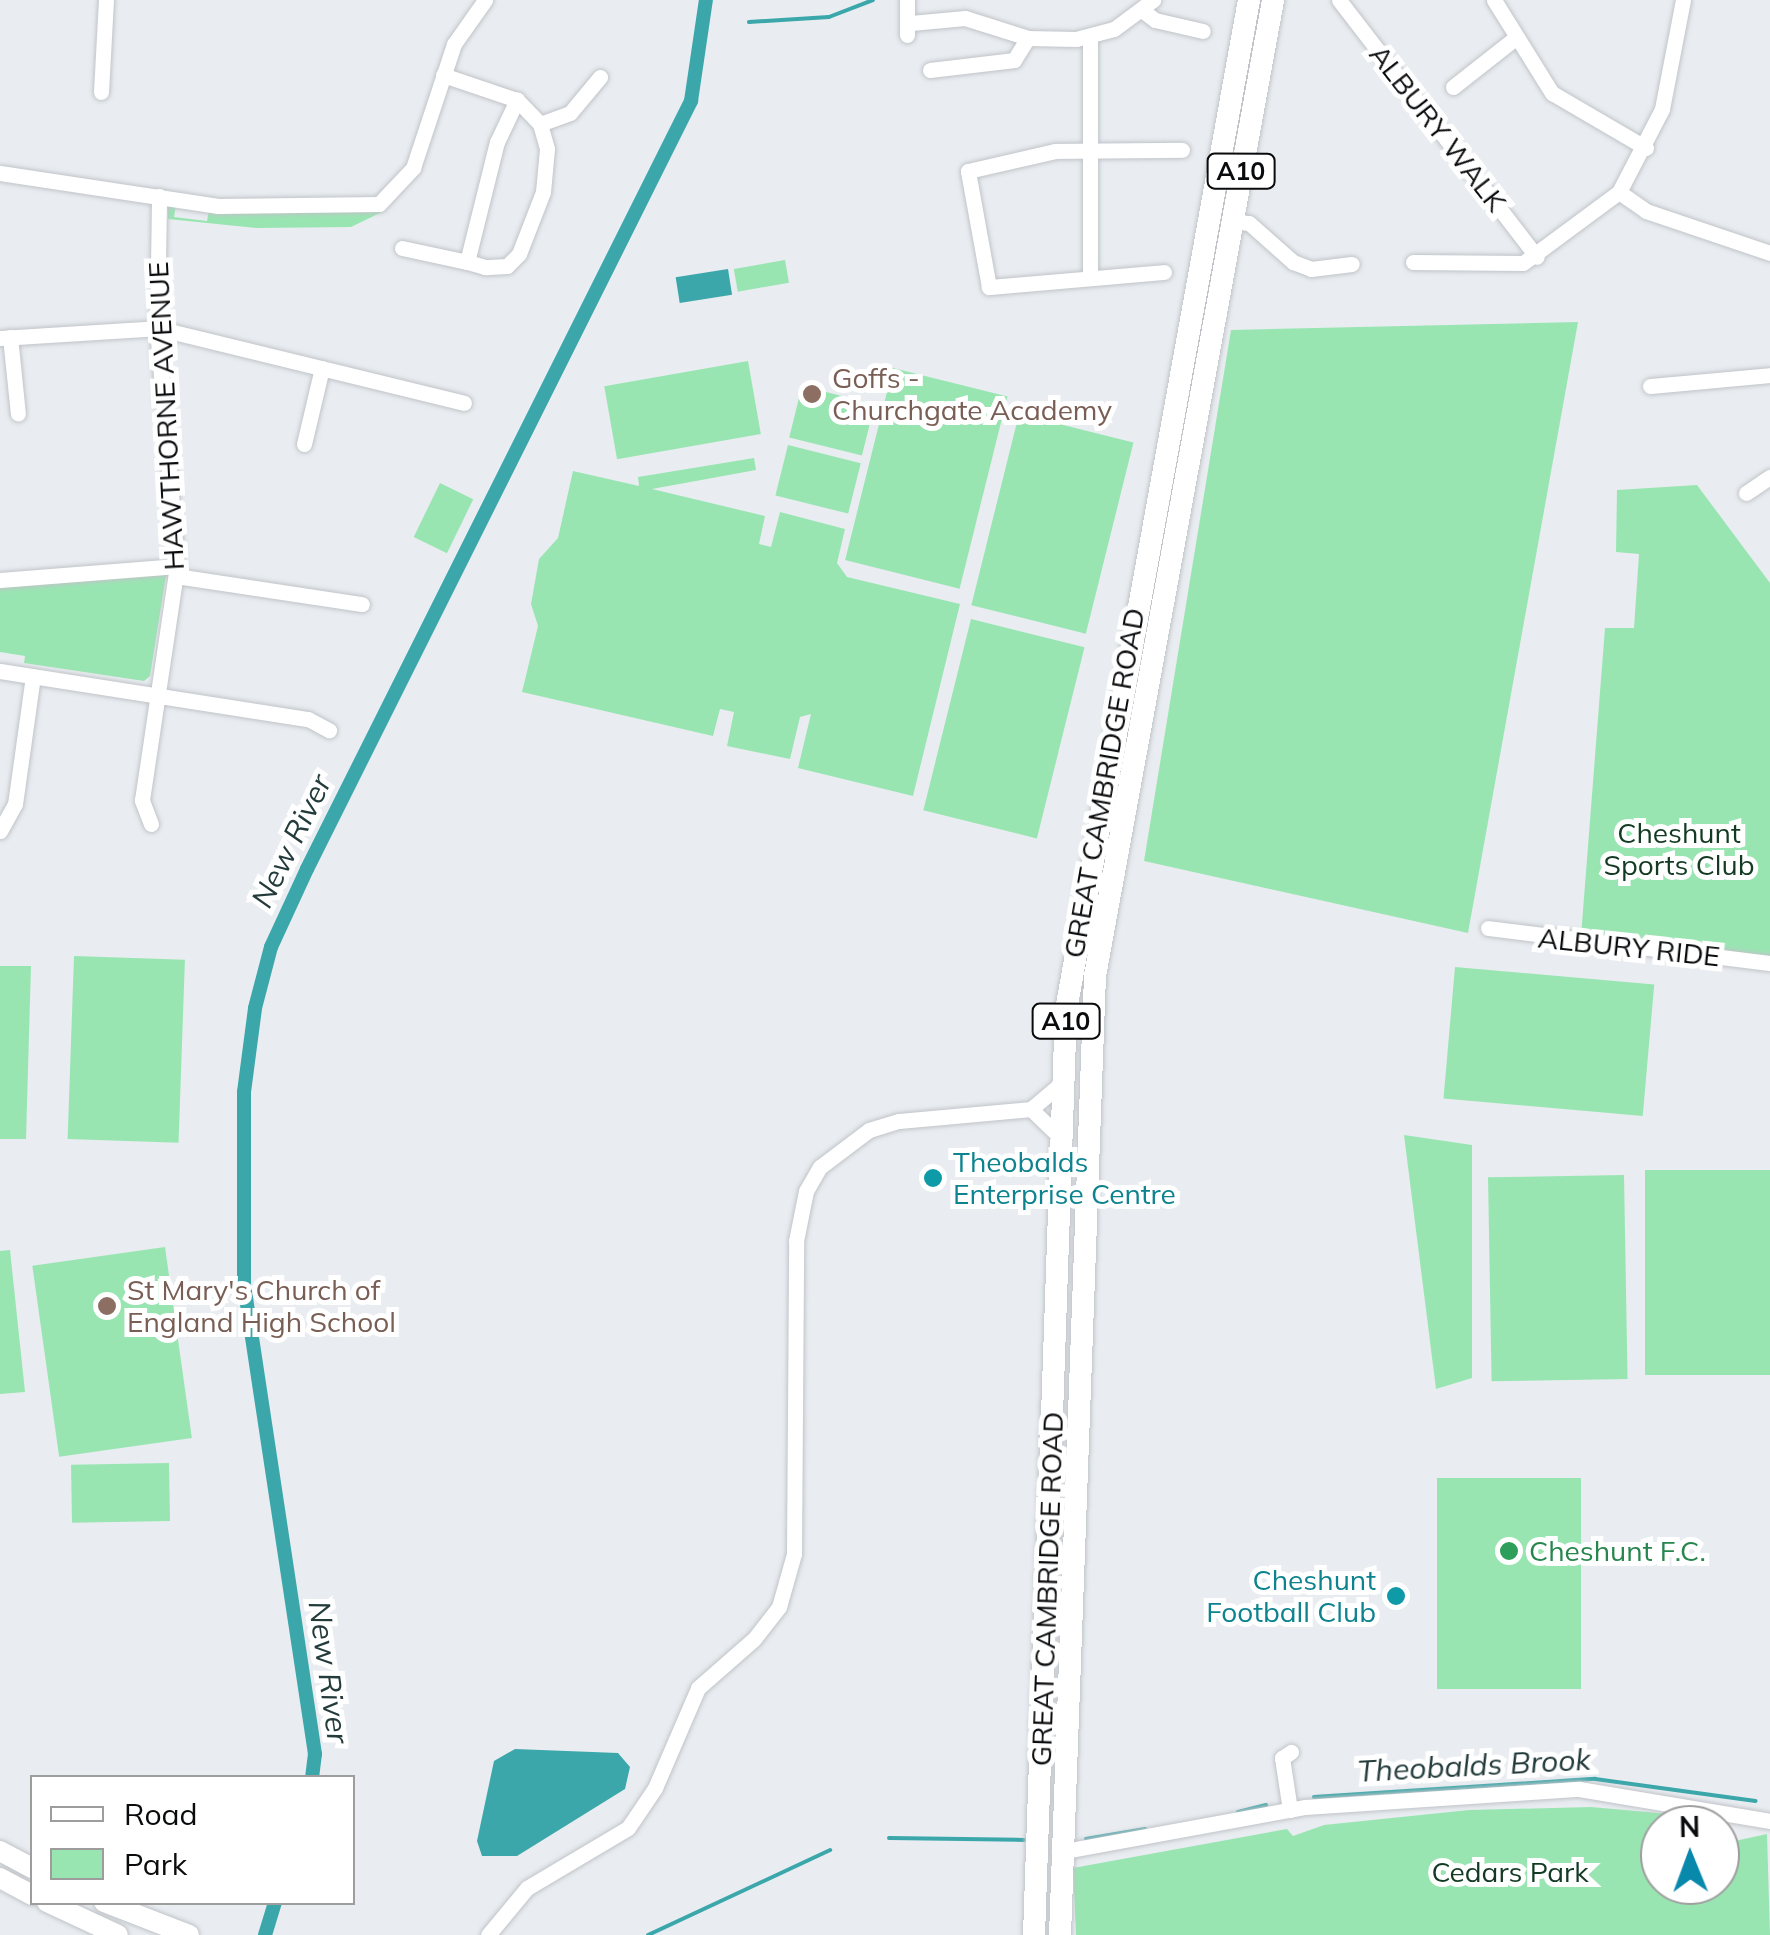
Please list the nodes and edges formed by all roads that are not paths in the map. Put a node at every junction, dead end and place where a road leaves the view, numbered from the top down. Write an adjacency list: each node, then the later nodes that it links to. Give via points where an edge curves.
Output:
1 (106, 0): 20 (street)
2 (485, 0): 17 (street, via 460,32)
3 (907, 0): 13 (street, via 909,29 966,18)
4 (1249, 0): 15 (highway, GREAT CAMBRIDGE ROAD / A10)
5 (1259, 0): 15 (main road)
6 (1273, 0): 29 (highway, GREAT CAMBRIDGE ROAD / A10)
7 (1339, 0): 32 (street, ALBURY WALK)
8 (1494, 0): 14 (street)
9 (1683, 0): 23 (street, via 1672,75)
10 (1148, 5): 11 (street, via 1155,20); 12 (street)
11 (1203, 31)
12 (1090, 36): 13 (street); 25 (street)
13 (1028, 38): 16 (street, via 1014,60)
14 (1514, 40): 19 (street); 23 (street, via 1552,92)
15 (1241, 49): 59 (highway, GREAT CAMBRIDGE ROAD / A10, via 1078,914 1066,1010)
16 (930, 70)
17 (444, 75): 21 (street); 28 (street, via 412,168 385,202 285,210)
18 (600, 78): 22 (street, via 570,113)
19 (1453, 87)
20 (102, 92)
21 (516, 100): 22 (street); 33 (street, via 497,142)
22 (540, 124): 33 (street, via 547,173 520,254 500,268)
23 (1646, 148): 27 (street)
24 (1182, 150): 25 (street)
25 (1093, 151): 37 (street); 37 (street, via 1055,152 968,172 989,287)
26 (0, 173): 28 (street)
27 (1619, 192): 31 (street, via 1646,212); 32 (street)
28 (159, 196): 38 (street, HAWTHORNE AVENUE)
29 (1232, 221): 35 (street, via 1248,223 1292,262 1311,268); 66 (highway, GREAT CAMBRIDGE ROAD / A10, via 1103,914 1091,1014)
30 (402, 248): 33 (street)
31 (1770, 253)
32 (1536, 257): 34 (street, via 1500,267)
33 (466, 262)
34 (1413, 262)
35 (1352, 264)
36 (1164, 272): 37 (street)
37 (1090, 278)
38 (157, 328): 39 (street); 40 (street); 48 (street, HAWTHORNE AVENUE)
39 (5, 338): 44 (street)
40 (322, 368): 43 (street); 45 (street)
41 (1770, 375): 42 (street)
42 (1650, 386)
43 (464, 403)
44 (18, 414)
45 (304, 444)
46 (1770, 477): 47 (street)
47 (1746, 493)
48 (176, 571): 49 (street); 50 (street); 53 (street, HAWTHORNE AVENUE)
49 (0, 580)
50 (362, 604)
51 (0, 671): 52 (street)
52 (33, 676): 53 (street); 56 (street, via 15,804)
53 (158, 694): 54 (street, via 308,719); 55 (street, HAWTHORNE AVENUE, via 142,800)
54 (329, 730)
55 (152, 824)
56 (0, 831)
57 (1488, 928): 58 (street, ALBURY RIDE)
58 (1770, 963)
59 (1067, 1078): 60 (street); 61 (highway, GREAT CAMBRIDGE ROAD / A10)
60 (1031, 1110): 61 (street); 74 (street, via 899,1121 840,1146 820,1167 806,1191 796,1241 794,1554 779,1607 754,1640 698,1688 654,1788 628,1828 527,1888)
61 (1065, 1141): 75 (highway, GREAT CAMBRIDGE ROAD / A10)
62 (1291, 1752): 63 (street, via 1282,1758)
63 (1289, 1803): 64 (street, via 1579,1789); 66 (street)
64 (1770, 1820)
65 (0, 1852): 67 (main road)
66 (1059, 1852): 76 (highway, GREAT CAMBRIDGE ROAD / A10)
67 (30, 1867)
68 (0, 1878): 69 (main road)
69 (30, 1894)
70 (53, 1905): 72 (main road)
71 (112, 1905): 73 (main road)
72 (118, 1935)
73 (188, 1935)
74 (488, 1935)
75 (1034, 1935)
76 (1060, 1935)

